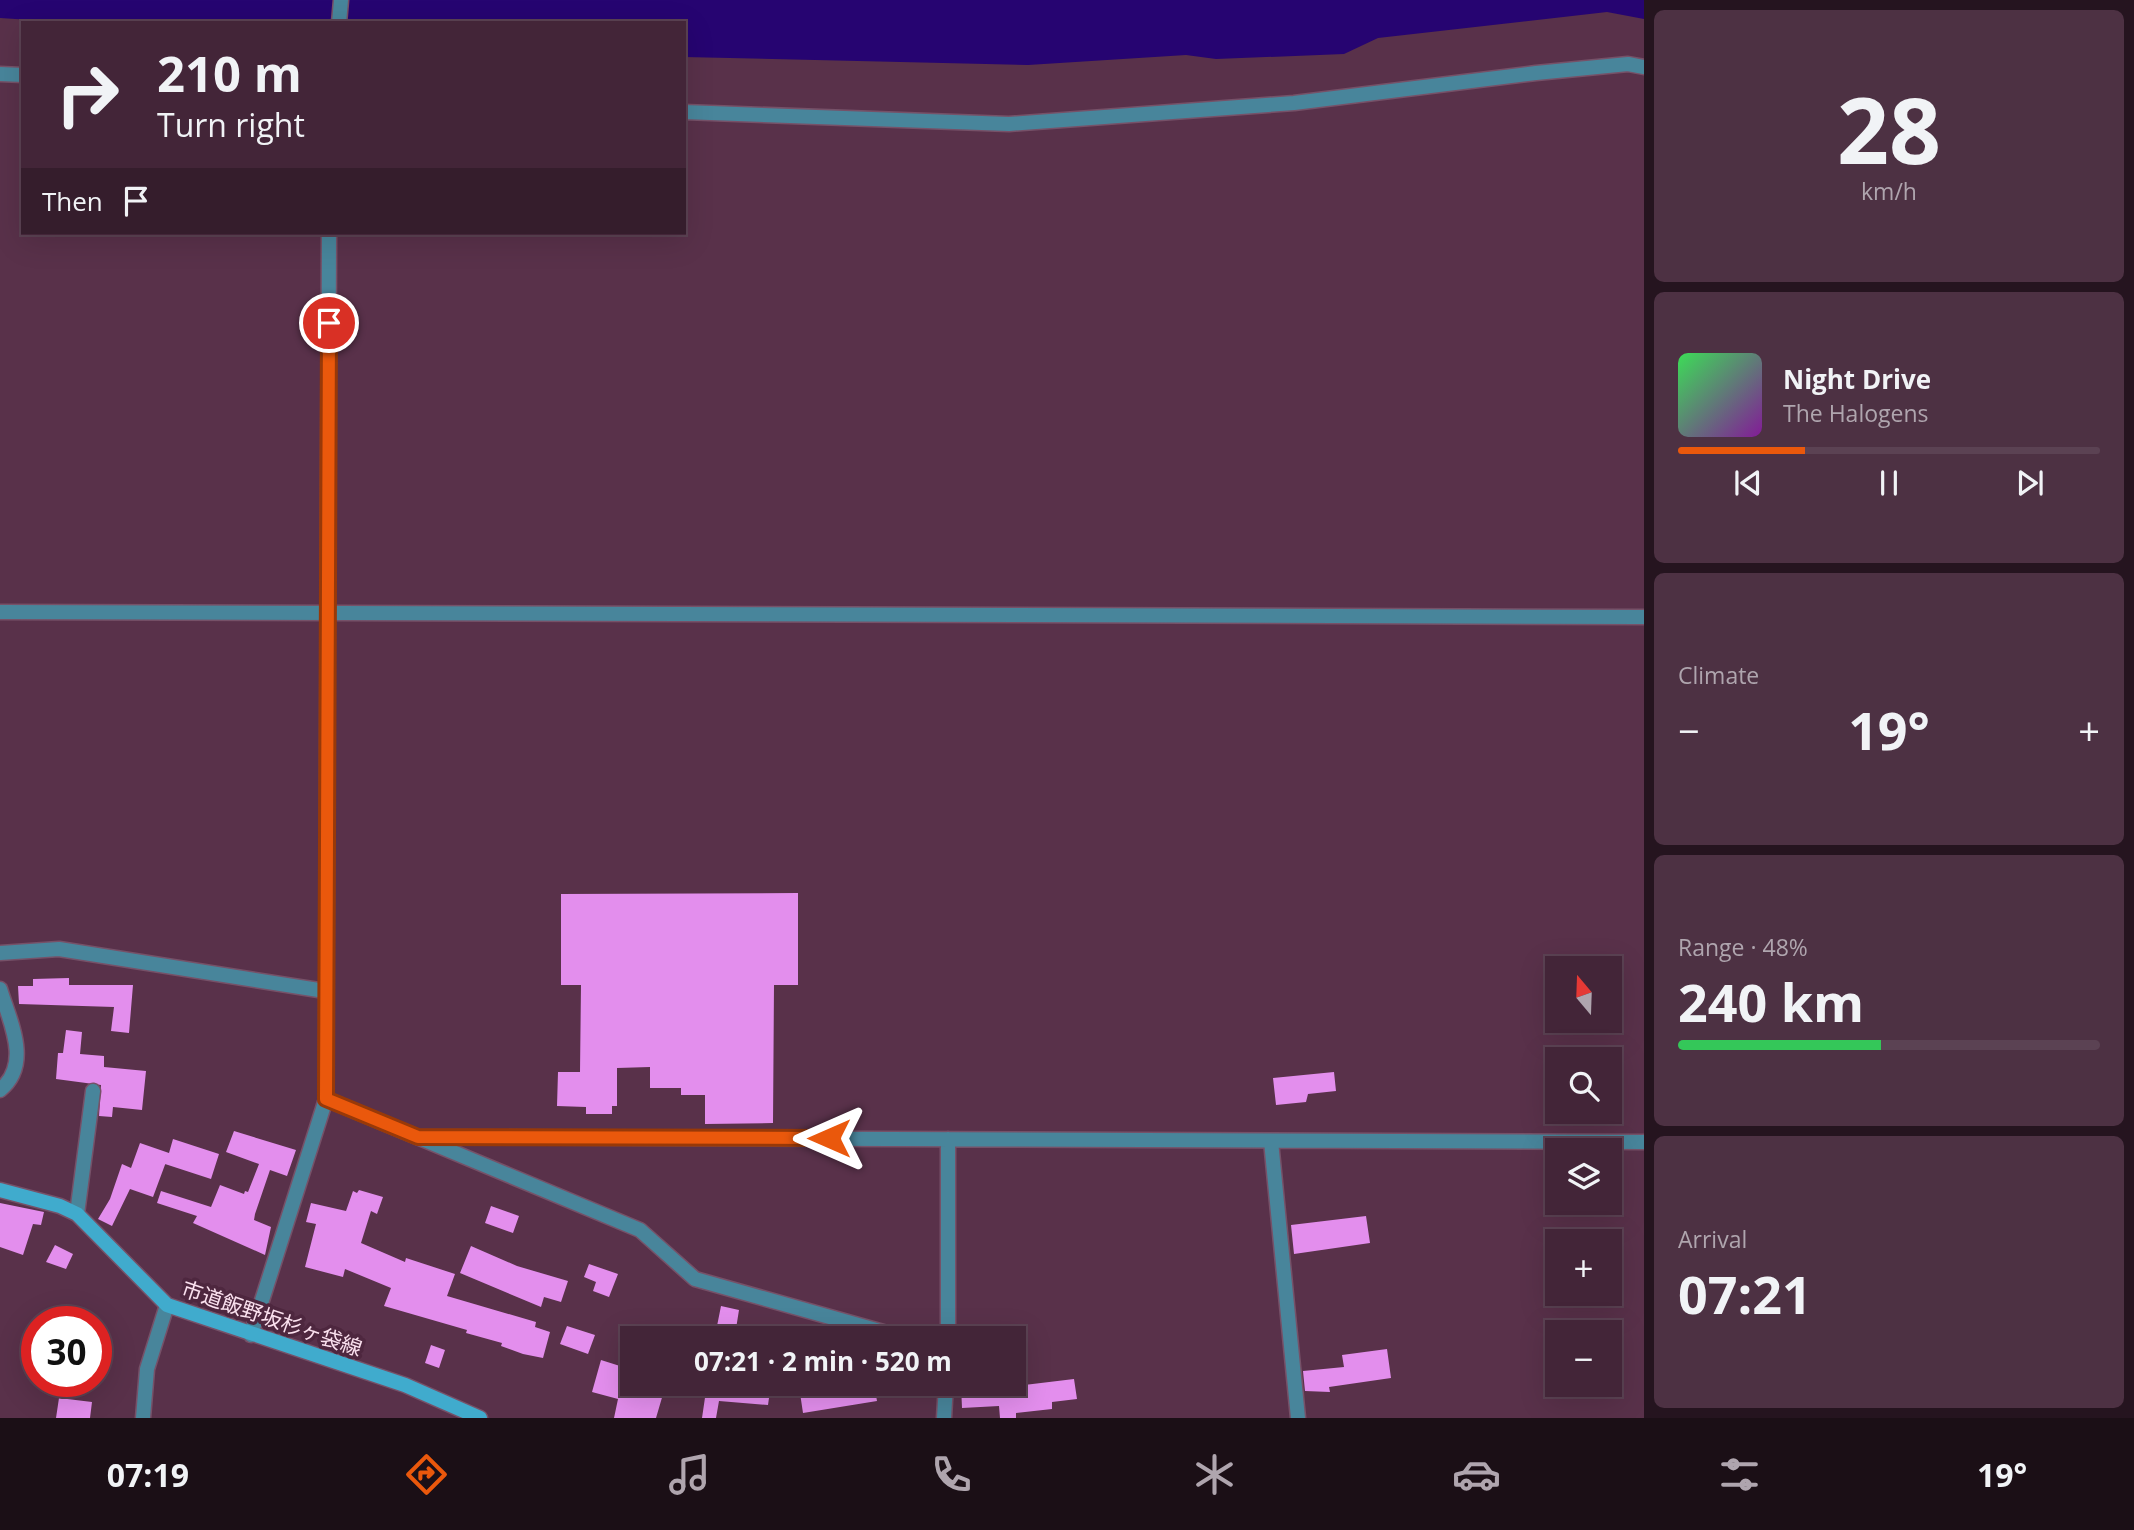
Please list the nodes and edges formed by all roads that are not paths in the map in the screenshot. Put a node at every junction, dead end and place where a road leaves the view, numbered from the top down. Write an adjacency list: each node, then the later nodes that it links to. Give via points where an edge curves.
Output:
1 (341, 0): 2 (street)
2 (340, 21)
3 (1644, 67): 6 (street, via 1628,64 1536,73 1294,103 1009,124)
4 (0, 74): 5 (street)
5 (21, 75)
6 (686, 111)
7 (329, 235): 9 (street)
8 (0, 612): 9 (street)
9 (327, 615): 10 (street); 13 (street)
10 (1644, 617)
11 (0, 953): 13 (street, via 60,949)
12 (0, 989): 14 (street, via 18,1050 16,1068)
13 (324, 990): 16 (street)
14 (0, 1090)
15 (93, 1091): 22 (street)
16 (326, 1099): 17 (street); 26 (street)
17 (418, 1137): 18 (street); 24 (street, via 640,1230 695,1279)
18 (948, 1139): 19 (street); 25 (street)
19 (1271, 1141): 20 (street); 31 (street)
20 (1644, 1142)
21 (0, 1190): 22 (street, 市道飯野坂杉ヶ袋線)
22 (77, 1214): 23 (street, 市道飯野坂杉ヶ袋線)
23 (167, 1306): 26 (street, 市道飯野坂杉ヶ袋線); 28 (street, via 147,1369)
24 (862, 1326)
25 (948, 1326)
26 (251, 1335): 29 (street, 市道飯野坂杉ヶ袋線, via 405,1385)
27 (945, 1396): 30 (street)
28 (143, 1418)
29 (480, 1418)
30 (944, 1418)
31 (1298, 1418)

